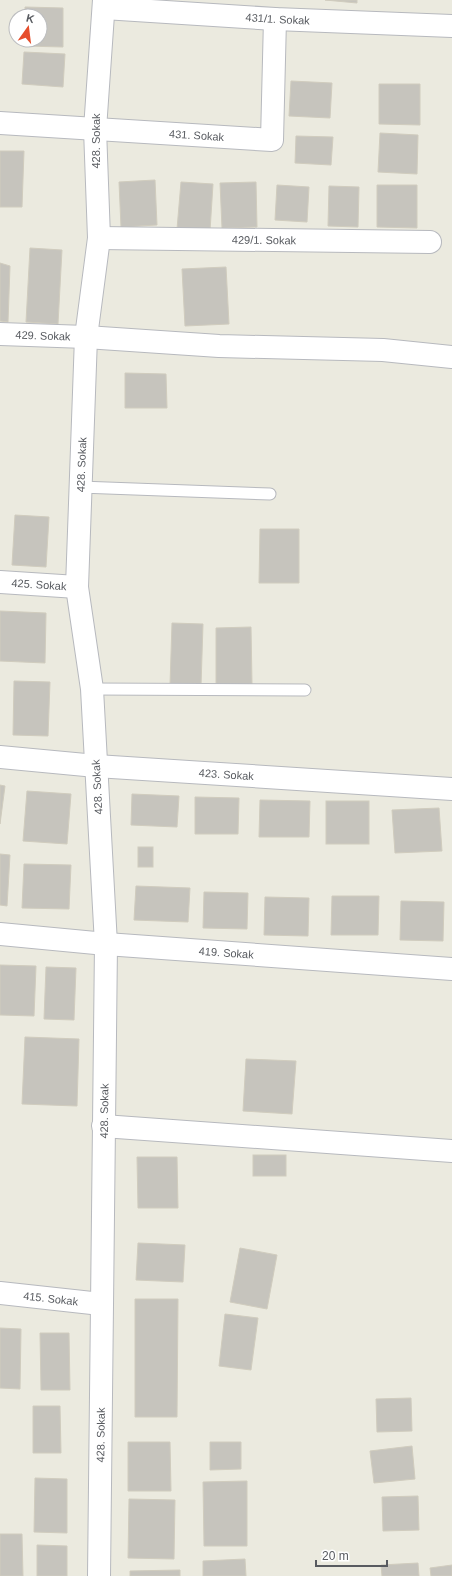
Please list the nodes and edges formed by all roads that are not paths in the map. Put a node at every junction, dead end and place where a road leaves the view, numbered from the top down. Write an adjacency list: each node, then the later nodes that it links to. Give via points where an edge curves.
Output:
1 (104, 4): 2 (street, 431/1. Sokak); 5 (street, 428. Sokak)
2 (275, 20): 3 (street, 431/1. Sokak); 5 (street, 431. Sokak, via 272,140)
3 (452, 26)
4 (0, 123): 5 (street, 431. Sokak)
5 (95, 129): 6 (street, 428. Sokak)
6 (99, 238): 7 (street, 429/1. Sokak); 9 (street, 428. Sokak)
7 (430, 242)
8 (0, 334): 9 (street, 429. Sokak)
9 (86, 337): 10 (street, 429. Sokak, via 219,346 383,350); 11 (street, 428. Sokak)
10 (452, 357)
11 (80, 487): 12 (lane); 14 (street, 428. Sokak)
12 (270, 494)
13 (0, 582): 14 (street, 425. Sokak)
14 (77, 587): 15 (street, 428. Sokak)
15 (92, 689): 16 (lane); 18 (street, 428. Sokak)
16 (305, 690)
17 (0, 756): 18 (street, 423. Sokak)
18 (96, 766): 19 (street, 423. Sokak); 21 (street, 428. Sokak)
19 (452, 789)
20 (0, 934): 21 (street, 419. Sokak)
21 (106, 944): 22 (street, 419. Sokak); 23 (street, 428. Sokak)
22 (452, 969)
23 (103, 1126): 24 (street); 26 (street, 428. Sokak)
24 (452, 1151)
25 (0, 1293): 26 (street, 415. Sokak)
26 (101, 1304): 27 (street, 428. Sokak)
27 (99, 1576)

